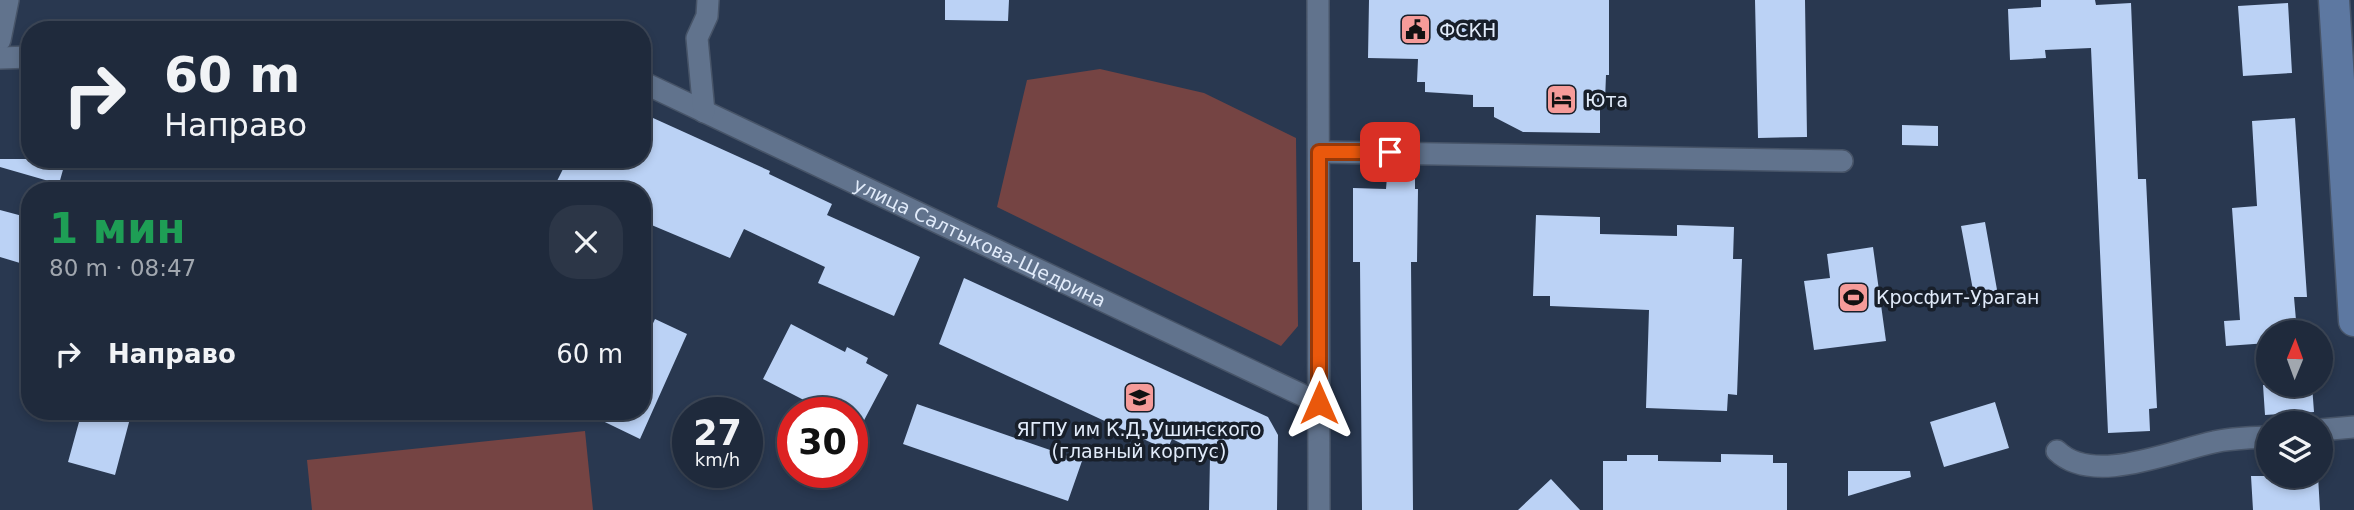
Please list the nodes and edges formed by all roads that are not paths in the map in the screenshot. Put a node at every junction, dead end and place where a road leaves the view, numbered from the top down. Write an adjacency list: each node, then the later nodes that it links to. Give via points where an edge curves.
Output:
1 (8, 0): 5 (street)
2 (708, 0): 9 (street, via 697,38)
3 (1318, 0): 10 (street)
4 (2334, 0): 12 (main road)
5 (0, 40)
6 (21, 57): 7 (street)
7 (0, 58)
8 (651, 86): 9 (street, улица Салтыкова-Щедрина)
9 (704, 112): 13 (street, улица Салтыкова-Щедрина)
10 (1319, 152): 11 (street); 13 (street)
11 (1842, 161)
12 (2354, 321)
13 (1319, 403): 18 (street)
14 (2354, 428): 15 (street)
15 (2333, 429)
16 (2256, 438): 17 (street, via 2217,441 2115,466 2083,466)
17 (2057, 451)
18 (1319, 510)

